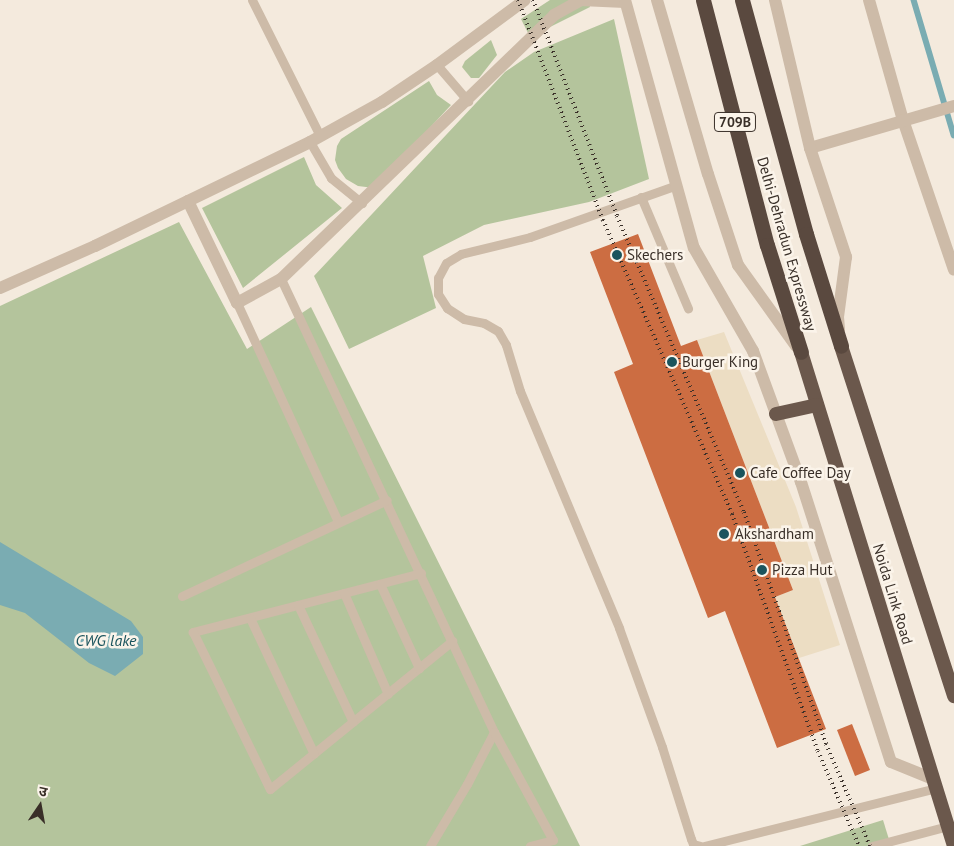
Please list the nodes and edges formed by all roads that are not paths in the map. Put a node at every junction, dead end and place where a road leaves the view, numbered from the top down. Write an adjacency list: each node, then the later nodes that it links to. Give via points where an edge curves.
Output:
1 (252, 0): 13 (lane)
2 (524, 0): 9 (street)
3 (657, 0): 25 (street, via 738,265)
4 (703, 0): 25 (highway, Delhi-Dehradun Expressway / 709B, via 767,245)
5 (742, 0): 24 (highway, Delhi-Dehradun Expressway / 709B, via 806,234)
6 (775, 0): 14 (street)
7 (869, 0): 12 (street)
8 (625, 1): 10 (street, via 581,0 554,15); 15 (street)
9 (437, 65): 10 (lane); 13 (street, via 382,102)
10 (468, 101): 18 (street)
11 (954, 106): 12 (street)
12 (903, 120): 14 (street); 19 (street)
13 (315, 139): 17 (street); 18 (lane, via 331,178)
14 (810, 148): 24 (street, via 846,257 838,317)
15 (677, 185): 16 (lane); 27 (street, via 694,248 753,351)
16 (641, 197): 23 (lane); 48 (lane, via 530,237 461,254 446,263 438,278 438,294 447,308 464,319 484,323 498,331 506,345 520,391 619,628 691,839 693,844)
17 (188, 201): 21 (street); 22 (street)
18 (362, 202): 20 (street)
19 (954, 270)
20 (281, 279): 22 (street); 28 (lane)
21 (0, 288)
22 (238, 304): 29 (lane)
23 (688, 308)
24 (841, 346): 39 (highway, Noida Link Road)
25 (801, 352): 26 (highway, Noida Link Road)
26 (817, 405): 27 (highway); 43 (highway, Noida Link Road)
27 (776, 414): 43 (street, via 891,762)
28 (387, 500): 29 (lane); 30 (lane)
29 (338, 522): 33 (lane)
30 (421, 573): 31 (lane); 36 (lane)
31 (380, 584): 32 (lane); 37 (lane)
32 (344, 593): 34 (lane); 38 (lane)
33 (182, 596)
34 (298, 605): 35 (lane); 40 (lane)
35 (250, 618): 42 (lane); 42 (lane, via 193,632 270,789)
36 (452, 641): 37 (lane); 41 (lane)
37 (419, 668): 38 (lane)
38 (388, 694): 40 (lane)
39 (954, 696)
40 (353, 722): 42 (lane)
41 (494, 732): 45 (lane); 46 (lane)
42 (314, 754)
43 (935, 784): 44 (highway, Noida Link Road); 48 (lane)
44 (948, 826): 49 (lane); 50 (highway, Noida Link Road)
45 (553, 843): 47 (lane)
46 (430, 846)
47 (530, 846)
48 (702, 846)
49 (872, 846)
50 (954, 846)

